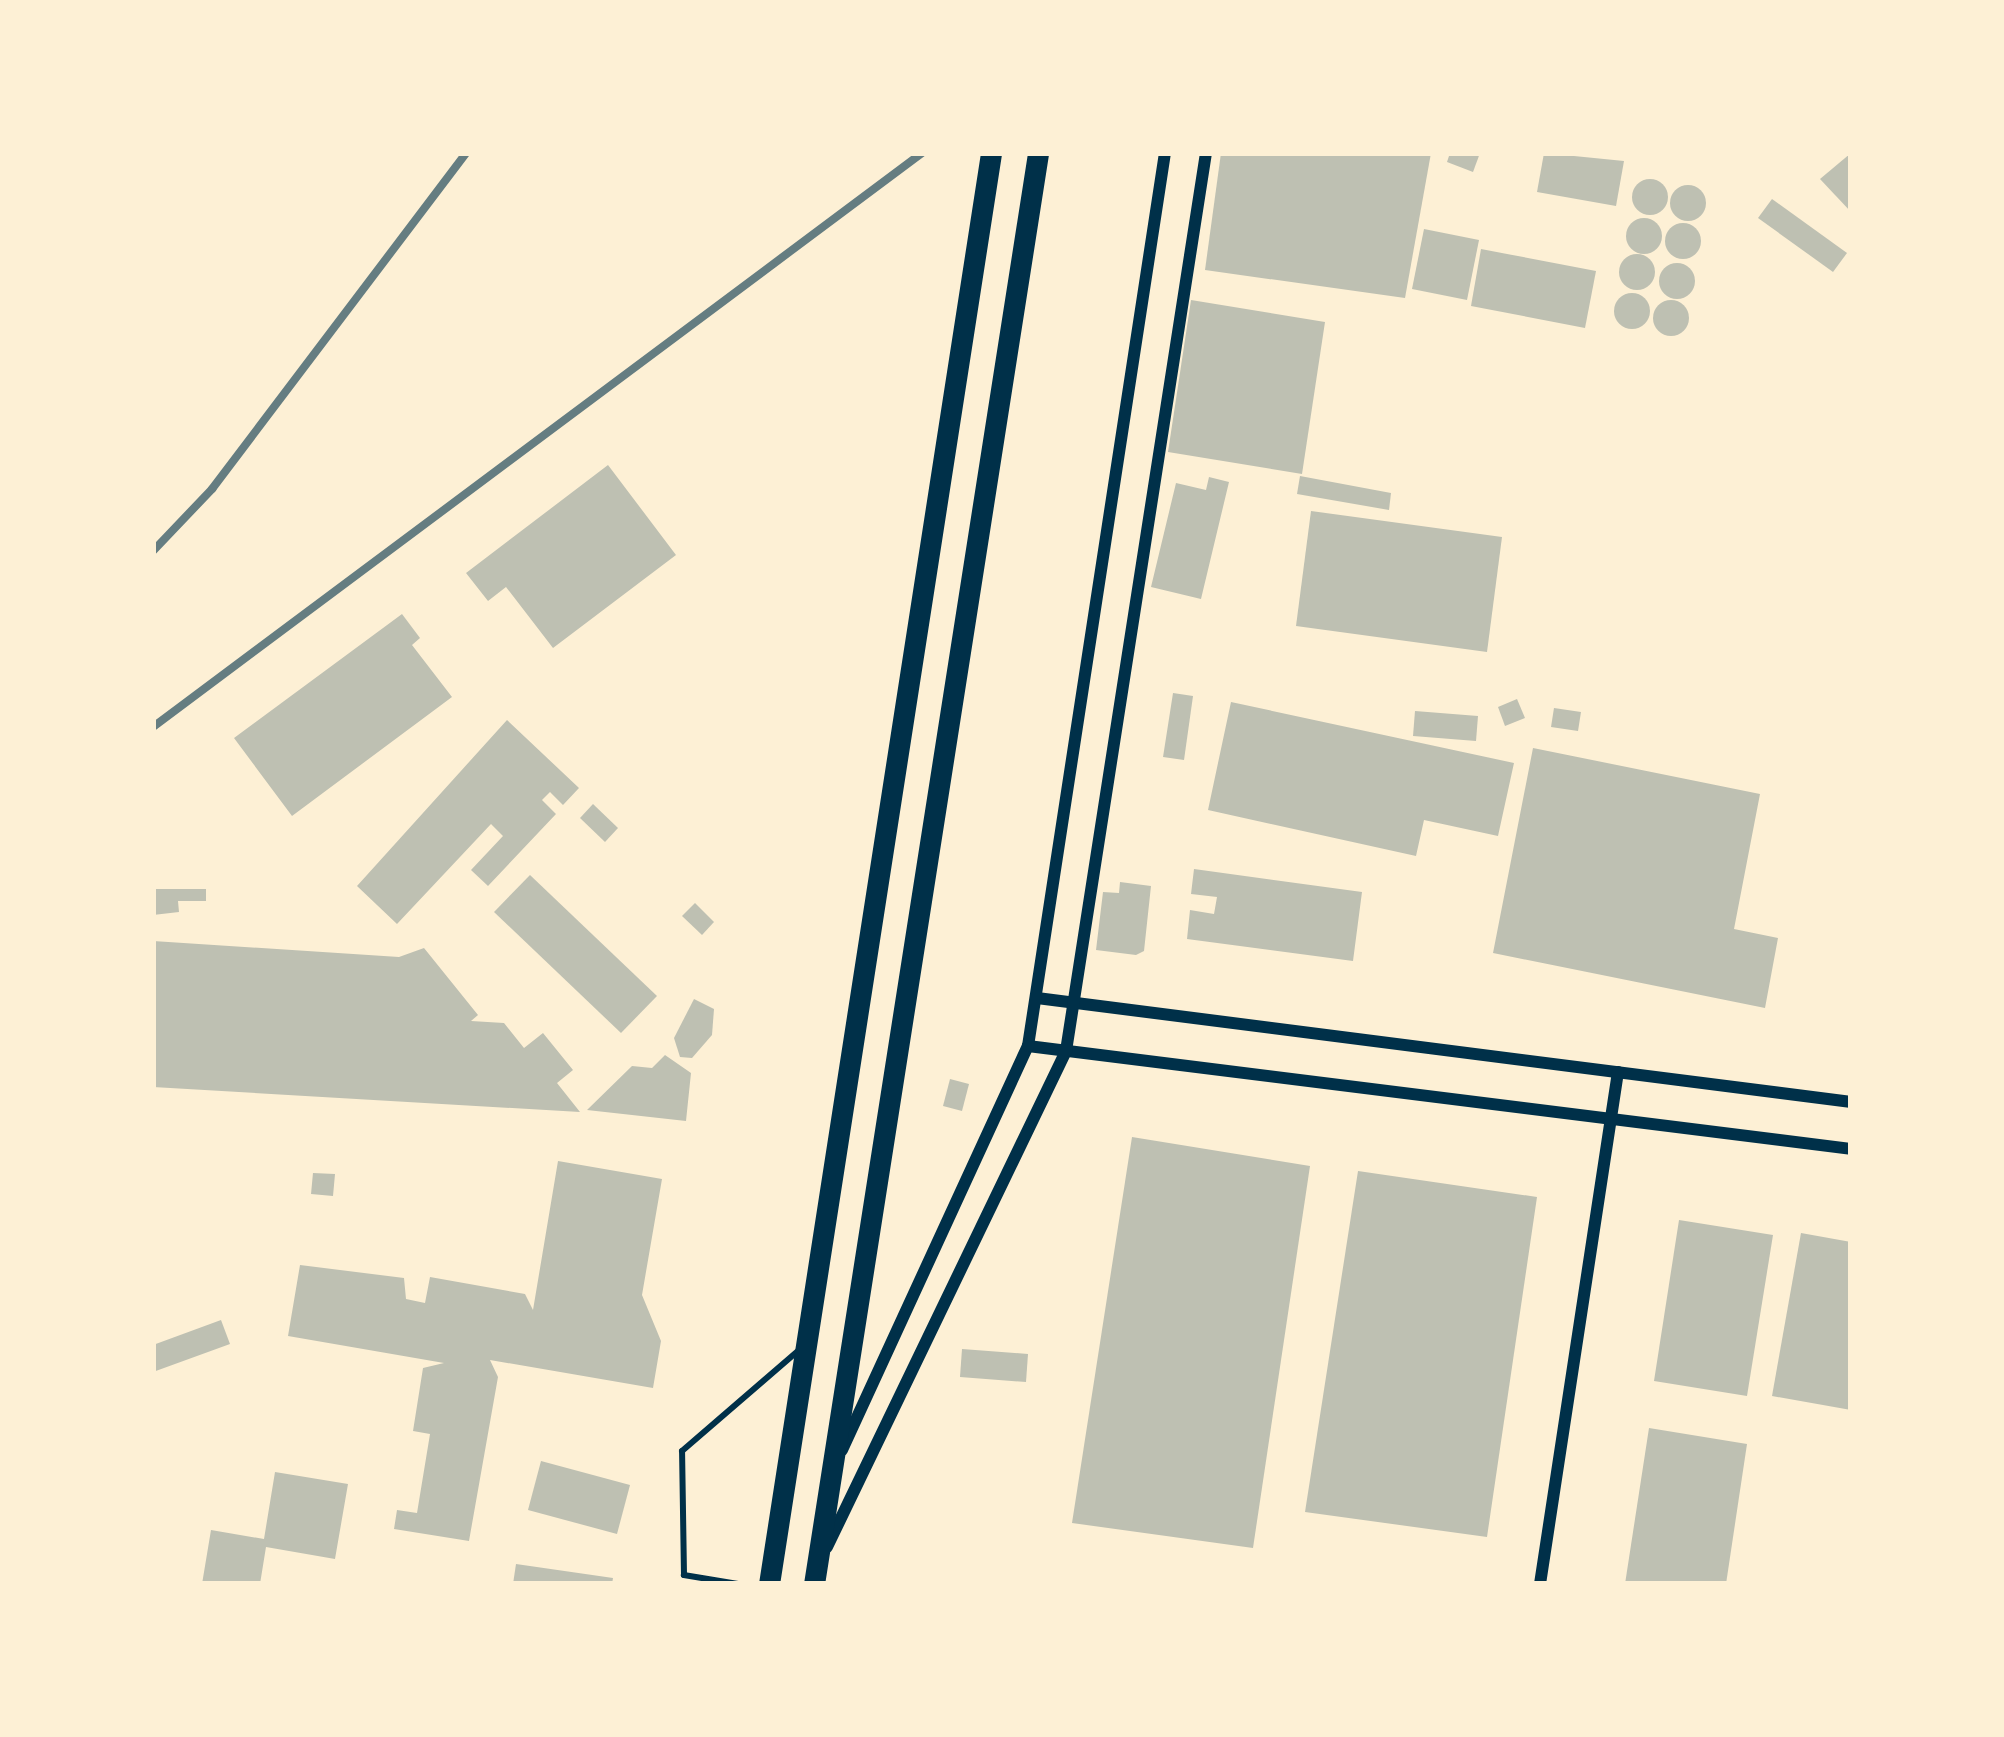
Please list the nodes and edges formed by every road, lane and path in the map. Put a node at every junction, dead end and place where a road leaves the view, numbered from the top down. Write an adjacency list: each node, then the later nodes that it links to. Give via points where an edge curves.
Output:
1 (1039, 153): 14 (highway)
2 (1165, 153): 5 (street)
3 (1206, 153): 6 (street)
4 (990, 155): 13 (highway)
5 (1037, 998): 6 (street); 7 (street)
6 (1074, 1003): 8 (street); 9 (street)
7 (1028, 1046): 8 (street); 14 (street)
8 (1066, 1051): 11 (street); 15 (street)
9 (1618, 1072): 10 (street); 11 (street)
10 (1851, 1102)
11 (1611, 1119): 12 (street); 18 (street)
12 (1851, 1150)
13 (806, 1343): 16 (lane, via 682,1451 684,1576); 17 (highway)
14 (830, 1475): 15 (highway)
15 (815, 1577)
16 (738, 1584)
17 (770, 1584)
18 (1540, 1584)

